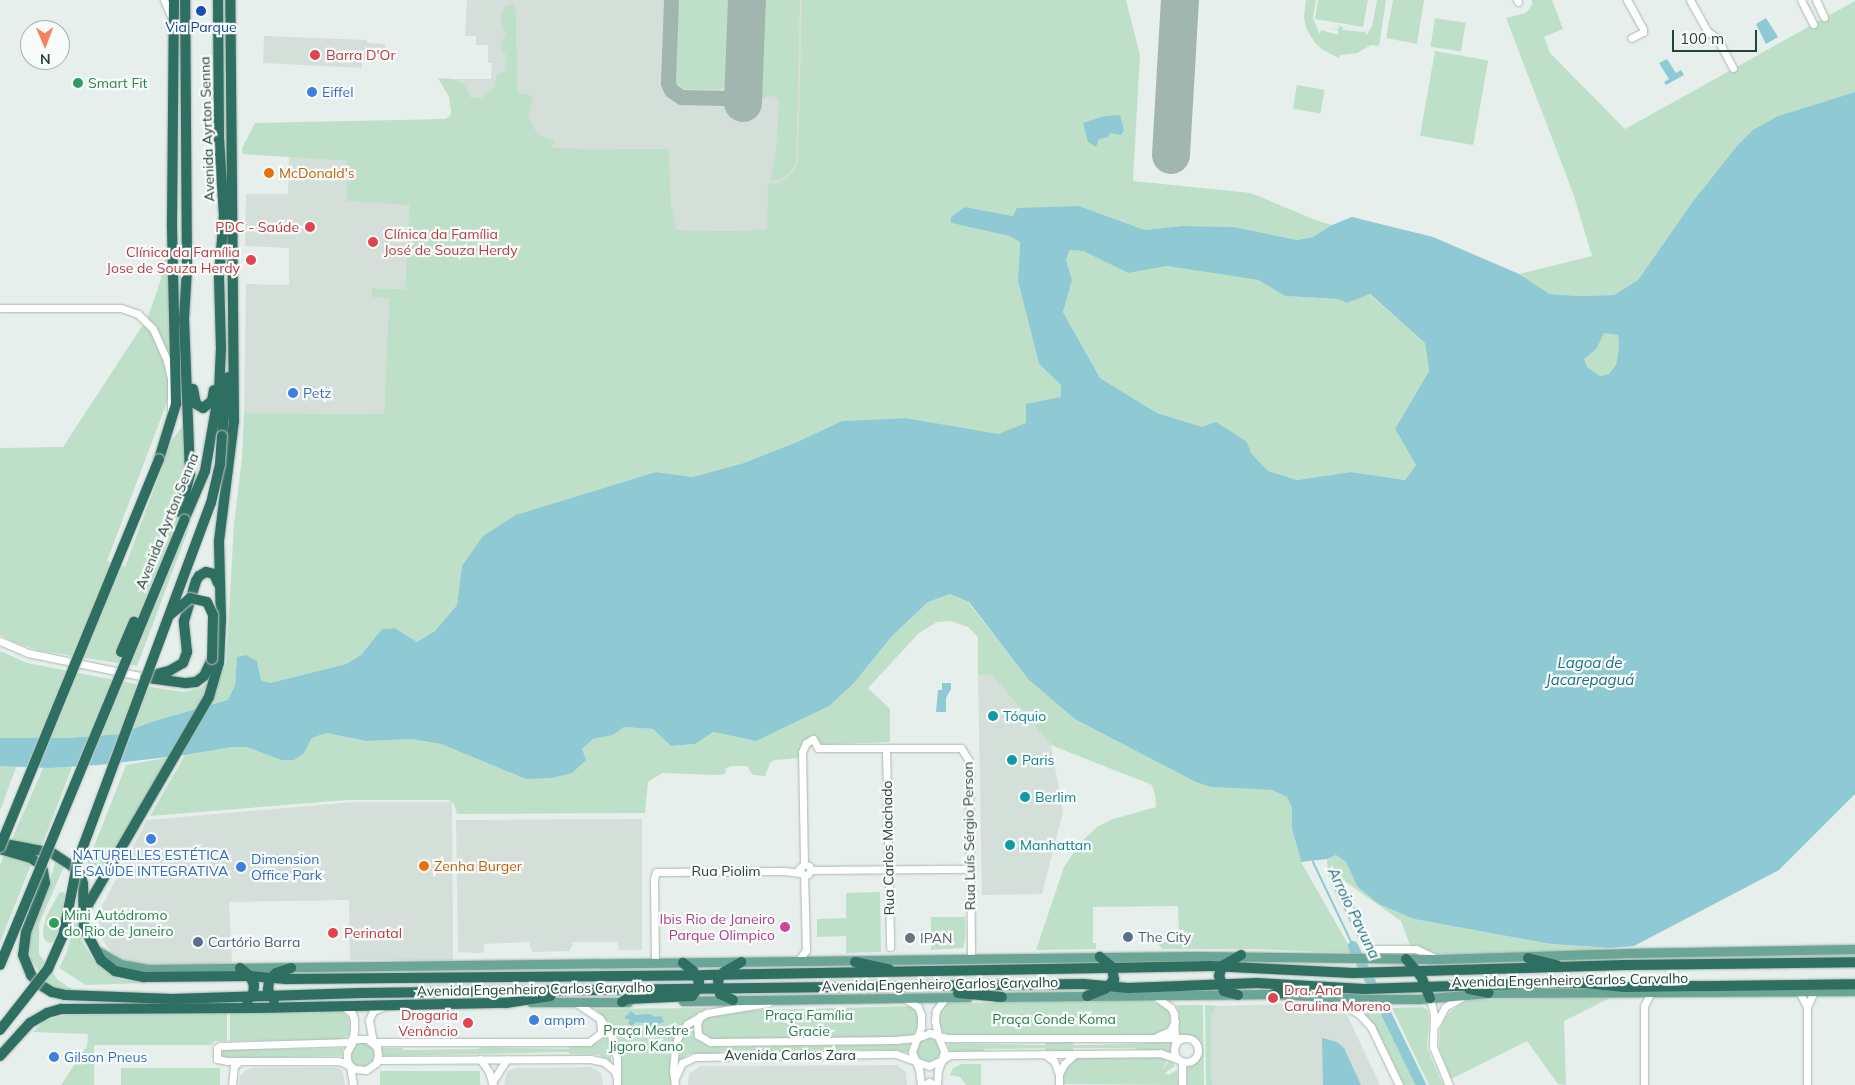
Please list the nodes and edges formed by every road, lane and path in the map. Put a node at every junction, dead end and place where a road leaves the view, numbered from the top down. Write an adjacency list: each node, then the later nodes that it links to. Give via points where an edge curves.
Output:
1 (164, 0): 9 (street)
2 (185, 0): 16 (highway, Avenida Ayrton Senna)
3 (218, 0): 15 (highway, Avenida Ayrton Senna)
4 (230, 0): 13 (highway, Avenida Ayrton Senna)
5 (1627, 0): 12 (street, via 1644,29)
6 (1690, 0): 14 (street)
7 (1801, 0): 11 (street)
8 (1816, 0): 10 (street)
9 (171, 4): 18 (highway, via 174,22)
10 (1824, 16)
11 (1813, 24)
12 (1631, 38)
13 (230, 60): 15 (highway); 22 (highway, Avenida Ayrton Senna)
14 (1733, 68)
15 (219, 139): 21 (highway, Avenida Ayrton Senna, via 224,216)
16 (186, 188): 17 (highway, Avenida Ayrton Senna); 18 (highway)
17 (187, 268): 21 (highway, via 193,396 201,408 208,407 212,401); 23 (highway, Avenida Ayrton Senna, via 184,318)
18 (173, 270): 20 (highway)
19 (0, 308): 24 (street, via 121,308 143,317 153,329 167,361 171,378)
20 (175, 331): 23 (highway); 24 (highway, via 176,404)
21 (219, 332): 25 (highway, Avenida Ayrton Senna, via 217,412 205,471)
22 (232, 352): 26 (highway, Avenida Ayrton Senna, via 234,421 219,541); 27 (highway, Avenida Ayrton Senna, bridge, via 220,464 212,503)
23 (189, 420): 25 (highway, Avenida Ayrton Senna, via 190,474)
24 (171, 421): 32 (highway, bridge, via 159,459)
25 (181, 518): 43 (highway, Avenida Ayrton Senna, bridge); 56 (highway, Avenida Ayrton Senna, bridge)
26 (221, 593): 29 (highway, via 214,574 206,572 198,576 184,621 183,662 169,672); 39 (highway, Avenida Ayrton Senna, via 220,662 213,688)
27 (169, 616): 29 (highway, bridge, via 190,598 207,602 213,615 212,659 204,676 196,682 180,683); 115 (highway, Avenida Ayrton Senna, bridge, via 78,860 60,945 48,969)
28 (0, 642): 29 (street, via 28,653)
29 (145, 677)
30 (886, 748): 33 (street, Rua Luís Sérgio Person, via 818,748 813,739 806,743 802,752); 34 (street, Rua Carlos Machado); 35 (street, Rua Luís Sérgio Person, via 959,748 965,752 969,761)
31 (0, 843): 39 (highway, via 44,851 72,866 80,874)
32 (0, 848): 68 (highway, via 31,858 40,865 44,874 45,883 23,947 26,966)
33 (804, 864): 36 (street); 37 (street, via 800,867)
34 (888, 869): 35 (street); 36 (street); 40 (street, Rua Carlos Machado)
35 (970, 869): 47 (street, Rua Luís Sérgio Person)
36 (810, 870): 37 (street, via 808,874)
37 (802, 874): 51 (street, via 806,950); 54 (street, Rua Piolim, via 784,871 659,872 654,875)
38 (1336, 882): 49 (street, via 1369,949 1416,949)
39 (83, 915): 42 (highway, via 86,932)
40 (890, 947)
41 (1855, 949): 46 (main road, Avenida Engenheiro Carlos Carvalho)
42 (96, 950): 59 (main road, Avenida Engenheiro Carlos Carvalho, via 120,964 138,968); 66 (highway, via 106,965 130,976)
43 (0, 951)
44 (1241, 955): 45 (main road, Avenida Engenheiro Carlos Carvalho); 48 (main road, Avenida Engenheiro Carlos Carvalho); 57 (highway)
45 (1100, 957): 47 (main road, Avenida Engenheiro Carlos Carvalho); 58 (highway)
46 (1528, 958): 49 (main road, Avenida Engenheiro Carlos Carvalho); 61 (highway)
47 (971, 959): 52 (main road, Avenida Engenheiro Carlos Carvalho)
48 (1406, 959): 49 (main road, Avenida Engenheiro Carlos Carvalho); 63 (highway)
49 (1438, 959)
50 (741, 962): 51 (main road, Avenida Engenheiro Carlos Carvalho); 55 (main road, Avenida Engenheiro Carlos Carvalho); 65 (highway)
51 (796, 962): 52 (main road, Avenida Engenheiro Carlos Carvalho)
52 (855, 962): 62 (highway)
53 (1855, 962): 61 (highway, Avenida Engenheiro Carlos Carvalho)
54 (655, 963): 55 (main road, Avenida Engenheiro Carlos Carvalho); 60 (main road, Avenida Engenheiro Carlos Carvalho)
55 (683, 963): 64 (highway)
56 (0, 965)
57 (1222, 966): 58 (highway, Avenida Engenheiro Carlos Carvalho); 63 (highway, Avenida Engenheiro Carlos Carvalho, via 1356,973); 70 (highway)
58 (1112, 967): 62 (highway, Avenida Engenheiro Carlos Carvalho); 72 (highway, via 1115,975)
59 (240, 968): 60 (main road, Avenida Engenheiro Carlos Carvalho); 66 (highway)
60 (291, 968): 67 (highway)
61 (1568, 968): 63 (highway, Avenida Engenheiro Carlos Carvalho)
62 (910, 972): 65 (highway, Avenida Engenheiro Carlos Carvalho)
63 (1418, 972): 74 (highway)
64 (696, 975): 65 (highway, Avenida Engenheiro Carlos Carvalho); 67 (highway, Avenida Engenheiro Carlos Carvalho); 75 (highway)
65 (720, 975): 76 (highway)
66 (250, 976): 67 (highway, Avenida Engenheiro Carlos Carvalho); 92 (highway, via 255,989)
67 (270, 978): 88 (highway)
68 (39, 984): 92 (highway, Avenida Engenheiro Carlos Carvalho, via 65,995 172,999); 110 (highway, via 54,998)
69 (1855, 984): 71 (highway, Avenida Engenheiro Carlos Carvalho, via 1625,987 1545,983)
70 (1220, 986): 72 (highway, Avenida Engenheiro Carlos Carvalho); 73 (highway, Avenida Engenheiro Carlos Carvalho, via 1264,983); 89 (highway, via 1226,993)
71 (1443, 986): 74 (highway, Avenida Engenheiro Carlos Carvalho); 86 (highway)
72 (1109, 987): 77 (highway, Avenida Engenheiro Carlos Carvalho, via 1084,984); 90 (highway)
73 (1332, 987): 74 (highway, Avenida Engenheiro Carlos Carvalho); 87 (highway)
74 (1427, 987): 96 (highway)
75 (698, 988): 76 (highway, Avenida Engenheiro Carlos Carvalho); 78 (highway, Avenida Engenheiro Carlos Carvalho); 101 (highway, via 687,998 627,999)
76 (718, 988): 77 (highway, Avenida Engenheiro Carlos Carvalho); 98 (highway, via 723,997)
77 (838, 989): 93 (highway, via 975,993)
78 (583, 990): 84 (highway, Avenida Engenheiro Carlos Carvalho); 102 (highway)
79 (1799, 991): 80 (main road, Avenida Engenheiro Carlos Carvalho); 83 (main road, Avenida Engenheiro Carlos Carvalho); 108 (street)
80 (1814, 991): 81 (main road, Avenida Engenheiro Carlos Carvalho); 108 (street)
81 (1855, 991)
82 (1638, 992): 83 (main road, Avenida Engenheiro Carlos Carvalho); 86 (main road, Avenida Engenheiro Carlos Carvalho); 107 (street)
83 (1651, 992): 107 (street)
84 (361, 993): 88 (highway, Avenida Engenheiro Carlos Carvalho); 103 (highway, via 412,999)
85 (1470, 993): 86 (main road, Avenida Engenheiro Carlos Carvalho); 96 (main road, Avenida Engenheiro Carlos Carvalho); 114 (street, via 1446,1006)
86 (1489, 993)
87 (1274, 994): 89 (main road, Avenida Engenheiro Carlos Carvalho); 94 (main road, Avenida Engenheiro Carlos Carvalho)
88 (270, 995): 92 (highway, Avenida Engenheiro Carlos Carvalho); 105 (highway, via 276,1002)
89 (1238, 995): 91 (main road, Avenida Engenheiro Carlos Carvalho)
90 (1087, 996): 91 (main road, Avenida Engenheiro Carlos Carvalho); 93 (main road, Avenida Engenheiro Carlos Carvalho)
91 (1155, 996): 113 (street, via 1172,1008)
92 (251, 997): 109 (highway, via 243,1003)
93 (1002, 997): 95 (main road, Avenida Engenheiro Carlos Carvalho)
94 (1327, 997): 96 (main road, Avenida Engenheiro Carlos Carvalho); 143 (street, via 1349,1007 1371,1027)
95 (945, 998): 97 (main road, Avenida Engenheiro Carlos Carvalho); 116 (street, via 936,1013)
96 (1430, 998): 114 (street)
97 (906, 999): 99 (main road, Avenida Engenheiro Carlos Carvalho); 117 (street, via 920,1011 921,1027)
98 (733, 1000): 99 (main road, Avenida Engenheiro Carlos Carvalho); 101 (main road, Avenida Engenheiro Carlos Carvalho)
99 (783, 1000): 111 (street)
100 (574, 1002): 101 (main road, Avenida Engenheiro Carlos Carvalho); 102 (main road, Avenida Engenheiro Carlos Carvalho); 112 (street)
101 (622, 1002)
102 (506, 1003): 103 (highway, Avenida Engenheiro Carlos Carvalho)
103 (424, 1004): 104 (highway, Avenida Engenheiro Carlos Carvalho)
104 (387, 1005): 106 (highway, Avenida Engenheiro Carlos Carvalho); 121 (street, via 370,1015)
105 (288, 1006): 106 (highway, Avenida Engenheiro Carlos Carvalho); 109 (highway, Avenida Engenheiro Carlos Carvalho)
106 (342, 1006): 120 (street, via 354,1019)
107 (1644, 1006): 145 (street)
108 (1807, 1007): 146 (street)
109 (205, 1008): 110 (highway, Avenida Engenheiro Carlos Carvalho)
110 (117, 1009): 124 (highway, Avenida Engenheiro Carlos Carvalho, via 61,1009 47,1013 30,1023)
111 (700, 1016): 117 (street, Avenida Carlos Zara, via 698,1035 710,1042); 135 (street, via 687,1024 678,1037 673,1059)
112 (600, 1019): 121 (street, via 601,1033 589,1042); 134 (street, via 614,1041)
113 (1175, 1020): 118 (street, via 1170,1031); 119 (street)
114 (1434, 1029): 144 (street, via 1435,1053)
115 (0, 1030)
116 (938, 1036): 117 (street, via 926,1034); 118 (street, via 961,1039); 128 (street, via 943,1045)
117 (917, 1038): 130 (street, via 912,1052)
118 (1153, 1038): 119 (street)
119 (1175, 1041): 131 (street, via 1173,1053); 131 (street, via 1186,1038 1196,1043 1198,1054 1193,1060)
120 (351, 1042): 121 (street, via 363,1038); 129 (street, via 217,1048 218,1060); 132 (street, via 346,1055)
121 (373, 1042): 127 (street)
122 (1044, 1054): 123 (street); 128 (street, via 961,1054); 133 (street, via 1054,1061)
123 (1075, 1054): 131 (street, via 1160,1053); 133 (street)
124 (0, 1056)
125 (480, 1059): 126 (street); 127 (street); 136 (street)
126 (507, 1059): 134 (street, via 597,1060 610,1067); 136 (street)
127 (378, 1060): 132 (street, via 366,1070)
128 (942, 1060): 130 (street, via 930,1066); 140 (street)
129 (240, 1061): 132 (street, via 330,1060); 137 (street, via 234,1066)
130 (916, 1061): 135 (street, Avenida Carlos Zara, via 896,1054 695,1057 682,1062); 139 (street)
131 (1179, 1061): 142 (street)
132 (350, 1066): 138 (street)
133 (1059, 1074): 141 (street)
134 (617, 1081)
135 (675, 1082)
136 (492, 1084)
137 (232, 1085)
138 (353, 1085)
139 (922, 1085): 140 (street, via 929,1082)
140 (936, 1085)
141 (1060, 1085)
142 (1182, 1085)
143 (1399, 1085)
144 (1449, 1085)
145 (1644, 1085)
146 (1807, 1085)

